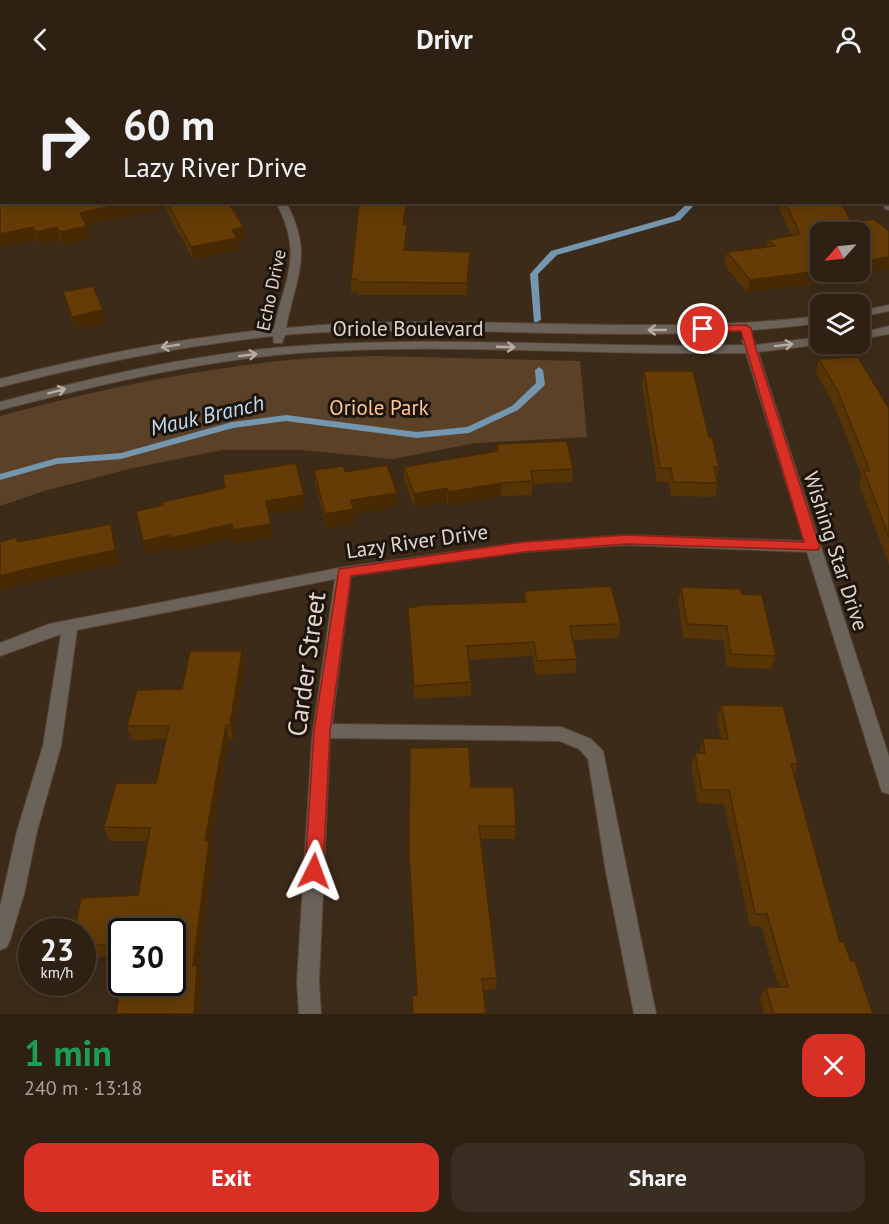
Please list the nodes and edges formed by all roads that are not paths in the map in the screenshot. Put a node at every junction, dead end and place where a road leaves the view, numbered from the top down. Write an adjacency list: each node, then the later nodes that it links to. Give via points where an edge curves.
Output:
1 (282, 204): 7 (street, Echo Drive, via 298,238 298,264)
2 (889, 308): 3 (street)
3 (870, 312)
4 (810, 321): 5 (street, Oriole Boulevard)
5 (746, 328): 7 (street, Oriole Boulevard, one-way to 7, via 397,327); 10 (street, Wishing Star Drive)
6 (889, 330): 8 (street)
7 (279, 332): 11 (street, Echo Drive); 12 (street, Oriole Boulevard, one-way to 12, via 115,355)
8 (870, 334)
9 (810, 342): 10 (street, Oriole Boulevard, one-way to 9)
10 (750, 349): 11 (street, Oriole Boulevard, one-way to 10, via 441,345 568,350); 14 (street, Wishing Star Drive)
11 (276, 351): 13 (street, Oriole Boulevard, one-way to 11, via 78,385)
12 (0, 382)
13 (0, 406)
14 (813, 547): 15 (street, Lazy River Drive, via 626,540 524,547); 19 (street, Wishing Star Drive)
15 (344, 572): 16 (street, Lazy River Drive); 18 (street, Carder Street)
16 (70, 626): 17 (street, Lazy River Drive, via 49,630); 20 (street, via 52,746)
17 (0, 650)
18 (322, 731): 21 (street, Carder Street, via 308,982); 22 (street, via 561,734 585,744 597,756)
19 (889, 786)
20 (0, 940)
21 (310, 1014)
22 (645, 1014)

